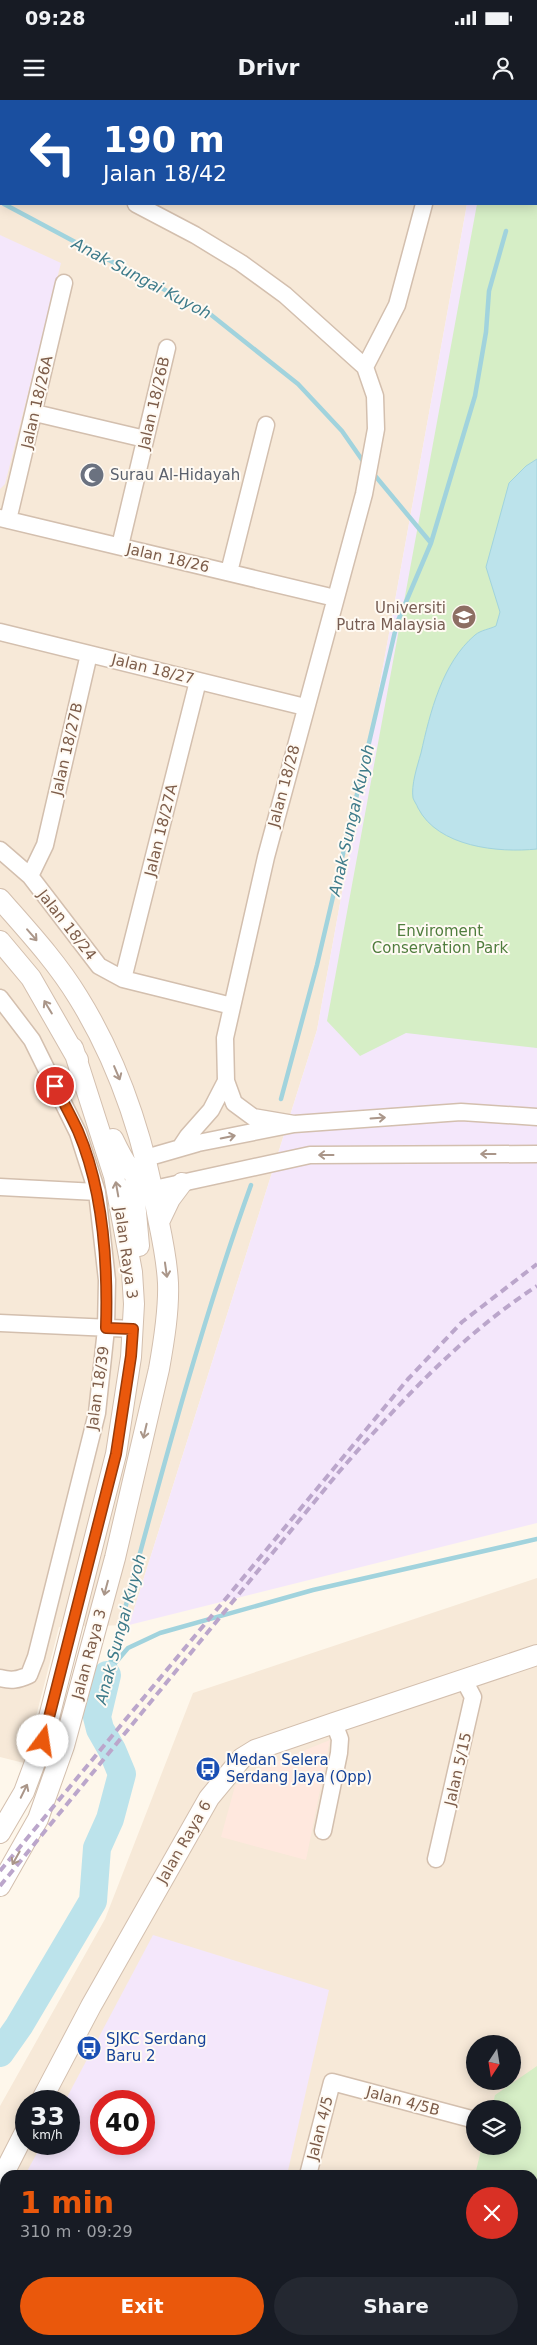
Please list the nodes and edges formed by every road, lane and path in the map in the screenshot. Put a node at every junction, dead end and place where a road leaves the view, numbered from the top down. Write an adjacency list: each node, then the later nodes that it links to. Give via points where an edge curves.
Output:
1 (138, 205): 5 (street, via 241,263 285,295)
2 (424, 205): 5 (street, via 397,305)
3 (64, 283): 6 (street, Jalan 18/26A)
4 (167, 348): 8 (street, Jalan 18/26B)
5 (365, 367): 12 (street, Jalan 18/28, via 375,396 376,429 364,494)
6 (35, 413): 8 (street); 9 (street, Jalan 18/26A)
7 (266, 425): 11 (street)
8 (145, 440): 10 (street, Jalan 18/26B)
9 (4, 519): 10 (street, Jalan 18/26)
10 (120, 546): 11 (street, Jalan 18/26)
11 (229, 572): 12 (street, Jalan 18/26)
12 (335, 598): 16 (street, Jalan 18/28)
13 (0, 632): 14 (street, Jalan 18/27)
14 (89, 654): 15 (street, Jalan 18/27); 18 (street, Jalan 18/27B, via 44,845)
15 (198, 681): 16 (street, Jalan 18/27); 21 (street, Jalan 18/27A)
16 (305, 707): 23 (street, Jalan 18/28)
17 (0, 850): 18 (street, Jalan 18/24)
18 (30, 876): 21 (street, Jalan 18/24, via 99,966)
19 (0, 899): 29 (street, Jalan Raya 3, one-way to 29, via 47,952 102,1038 132,1108)
20 (0, 941): 24 (street, one-way to 20, via 31,978)
21 (123, 979): 23 (street, Jalan 18/24)
22 (0, 998): 35 (street, Jalan 18/39, via 32,1040 45,1066 78,1133)
23 (232, 1006): 25 (street, Jalan 18/28, via 224,1038)
24 (73, 1048): 31 (street, via 122,1159); 39 (street, Jalan Raya 3, one-way to 24, via 132,1272 114,1176)
25 (226, 1081): 27 (street, Jalan 18/28, via 234,1102 252,1117); 28 (street, via 211,1110)
26 (537, 1117): 27 (street, one-way to 26, via 461,1112)
27 (294, 1124): 28 (street, one-way to 27)
28 (180, 1148): 29 (street)
29 (145, 1152): 31 (street); 34 (street, Jalan Raya 3)
30 (537, 1154): 32 (street, one-way to 32, via 310,1155)
31 (135, 1177): 34 (street); 40 (street, via 134,1202 143,1300)
32 (182, 1183): 34 (street); 36 (street)
33 (0, 1188): 35 (street)
34 (154, 1189): 36 (street, Jalan Raya 3)
35 (97, 1192): 38 (street, Jalan 18/39, via 107,1280)
36 (159, 1222): 48 (street, Jalan Raya 3, one-way to 48, via 168,1283 164,1339 115,1558 64,1746 38,1819)
37 (0, 1323): 38 (street)
38 (106, 1328): 39 (street); 42 (street, Jalan 18/39, via 97,1413 36,1656 29,1675 20,1679)
39 (133, 1329): 40 (street, Jalan Raya 3)
40 (131, 1356): 46 (street, Jalan Raya 3, one-way to 40, via 24,1792 43,1741 116,1454)
41 (537, 1655): 43 (street, Jalan Raya 6)
42 (0, 1678)
43 (464, 1680): 44 (street, Jalan Raya 6); 47 (street, Jalan 5/15, via 473,1697)
44 (334, 1723): 45 (street, via 340,1738 339,1753); 50 (street, Jalan Raya 6, via 255,1750 233,1766 210,1798 144,1912)
45 (323, 1831)
46 (0, 1833)
47 (436, 1860)
48 (0, 1886)
49 (332, 2082): 51 (street, Jalan 4/5B); 54 (street, Jalan 4/5)
50 (47, 2090)
51 (466, 2118)
52 (15, 2152): 53 (street)
53 (6, 2170)
54 (309, 2170)

